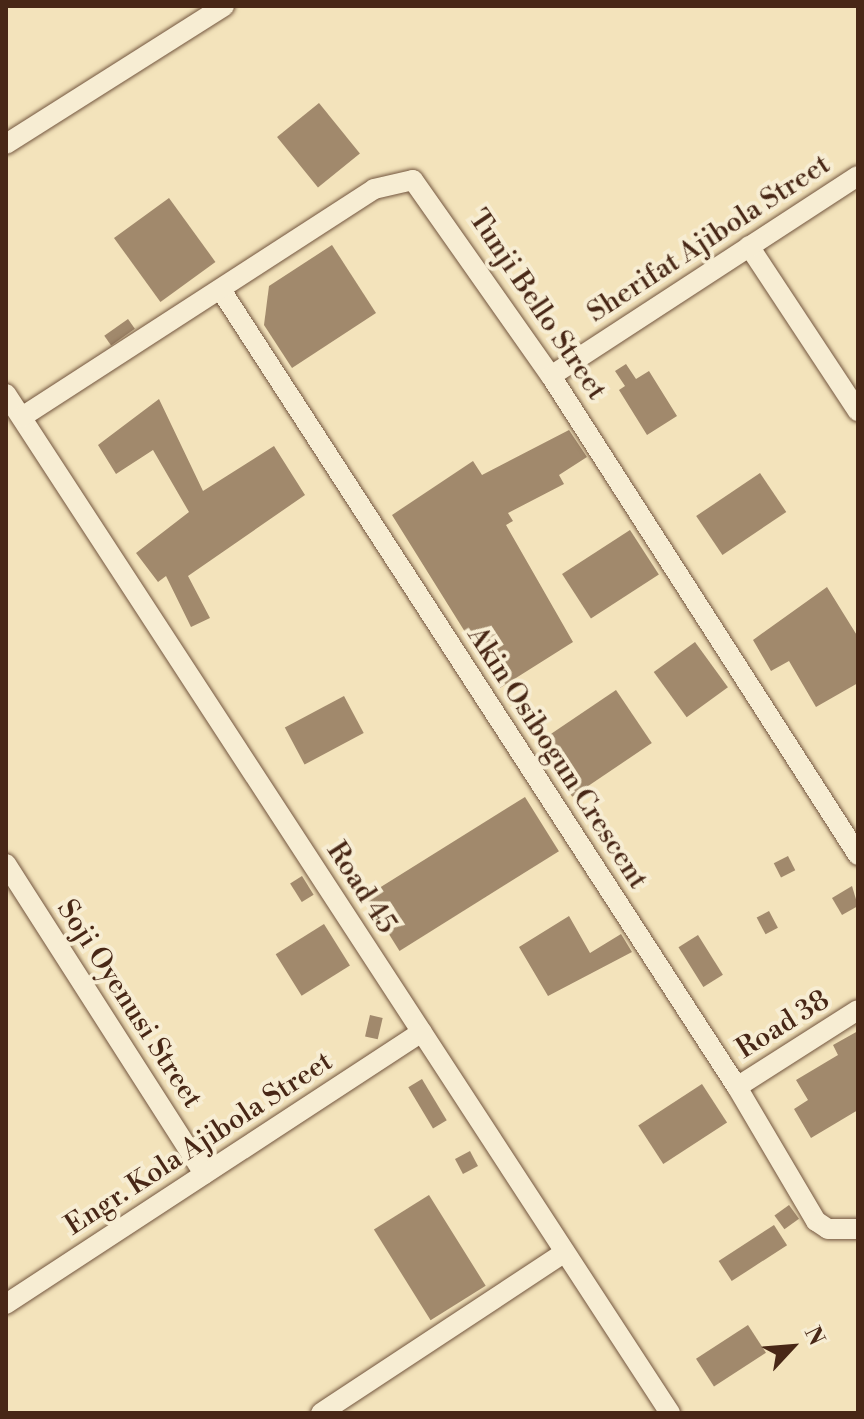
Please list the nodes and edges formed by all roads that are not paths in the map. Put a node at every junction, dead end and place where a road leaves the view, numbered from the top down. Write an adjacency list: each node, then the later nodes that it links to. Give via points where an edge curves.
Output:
1 (224, 6): 2 (street)
2 (6, 144)
3 (858, 176): 4 (street, Sherifat Ajibola Street)
4 (749, 246): 6 (street, Sherifat Ajibola Street); 8 (street)
5 (221, 290): 6 (street, Tunji Bello Street, via 374,189 407,178 438,207); 9 (street, Tunji Bello Street); 14 (street, Akin Osibogun Crescent)
6 (551, 376): 10 (street, Tunji Bello Street)
7 (6, 394): 9 (street, Road 45)
8 (858, 411)
9 (22, 417): 13 (street, Road 45)
10 (858, 855)
11 (6, 864): 15 (street, Soji Oyenusi Street)
12 (858, 1010): 14 (street, Road 38)
13 (422, 1032): 15 (street, Engr. Kola Ajibola Street); 17 (street, Road 45)
14 (737, 1087): 16 (street, Akin Osibogun Crescent, via 816,1221 828,1229)
15 (204, 1174): 18 (street, Engr. Kola Ajibola Street)
16 (858, 1229)
17 (565, 1252): 19 (street); 20 (street, Road 45)
18 (7, 1301)
19 (321, 1413)
20 (670, 1413)

